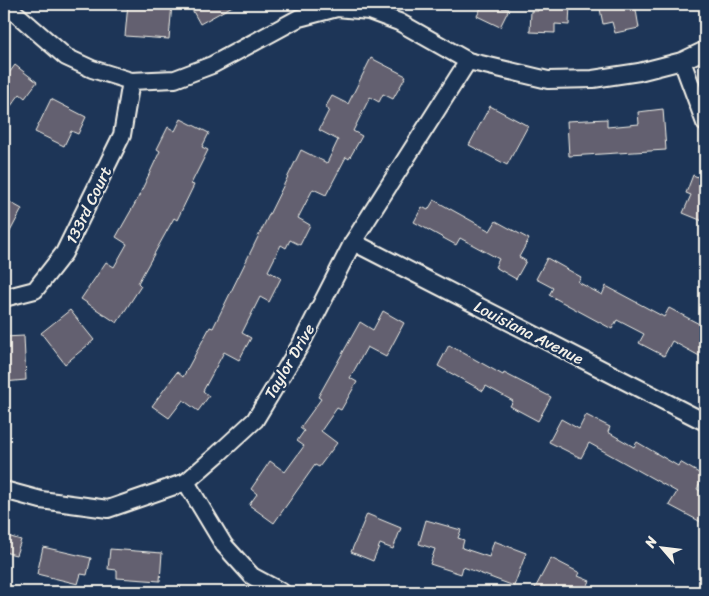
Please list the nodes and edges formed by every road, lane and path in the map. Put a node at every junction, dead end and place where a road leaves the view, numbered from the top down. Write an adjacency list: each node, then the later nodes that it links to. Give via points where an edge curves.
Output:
1 (5, 4): 5 (street, via 66,57)
2 (705, 50): 4 (street)
3 (468, 61): 4 (street, via 548,80 593,79); 5 (street, via 399,22 369,11 336,8 298,18 212,65 175,79); 7 (street, Taylor Drive)
4 (682, 61): 6 (street)
5 (131, 81): 8 (street, 133rd Court, via 122,135 64,254 35,290)
6 (705, 123)
7 (353, 242): 9 (street, Louisiana Avenue); 10 (street, Taylor Drive, via 302,344 255,420)
8 (4, 298)
9 (705, 422)
10 (186, 482): 11 (street, Taylor Drive, via 108,509 41,500); 12 (street, via 224,544 252,576)
11 (4, 490)
12 (282, 592)

